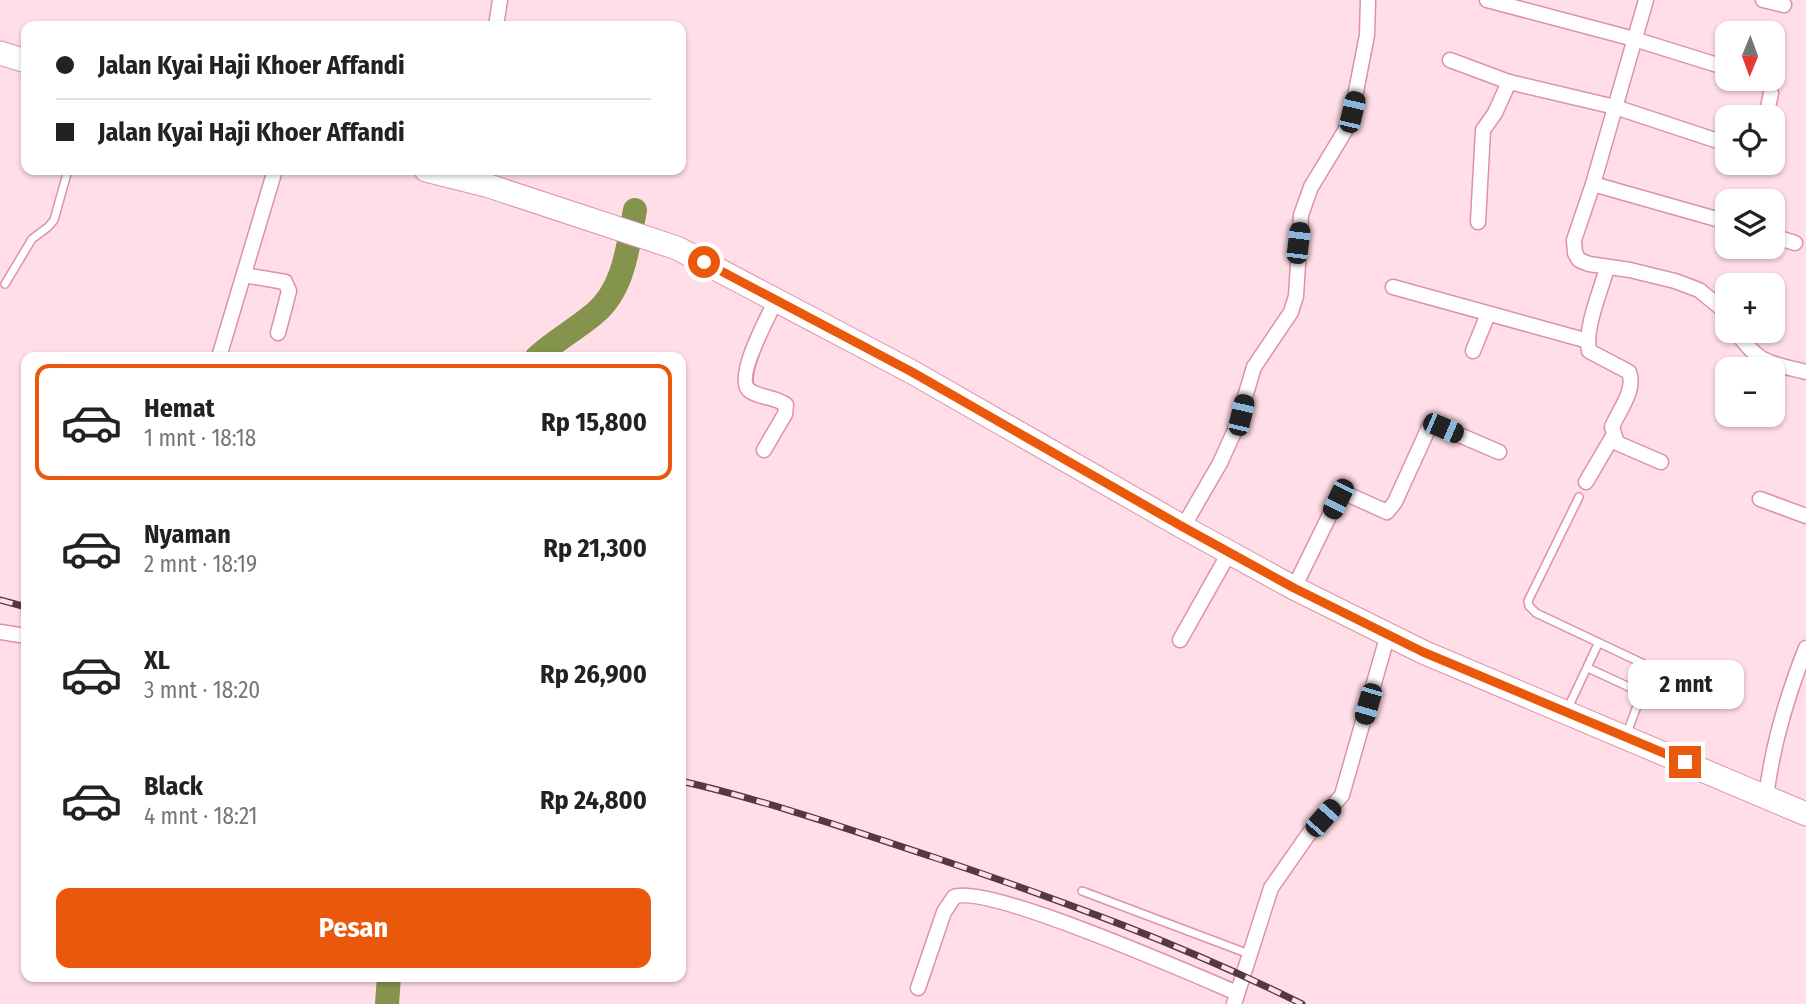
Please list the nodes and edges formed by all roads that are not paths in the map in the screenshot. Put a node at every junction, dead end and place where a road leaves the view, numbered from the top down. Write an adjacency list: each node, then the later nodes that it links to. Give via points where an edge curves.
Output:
1 (500, 0): 7 (street)
2 (1368, 0): 47 (street, via 1367,35 1352,112 1301,215 1291,312 1254,368 1230,441)
3 (1487, 0): 8 (street)
4 (1646, 0): 8 (street)
5 (1763, 0): 6 (street)
6 (1784, 5)
7 (497, 21)
8 (1633, 39): 12 (street); 16 (street)
9 (0, 53): 10 (main road)
10 (21, 59)
11 (1450, 60): 13 (street)
12 (1715, 64)
13 (1509, 82): 16 (street); 23 (street, via 1483,130)
14 (1771, 93): 15 (street)
15 (1768, 105)
16 (1615, 107): 17 (street); 21 (street)
17 (1715, 140)
18 (67, 175): 28 (lane, via 54,220 32,239)
19 (274, 175): 27 (street)
20 (486, 177): 30 (main road, via 677,248)
21 (1592, 184): 22 (street); 26 (street, via 1574,240 1575,253 1579,260)
22 (1715, 219)
23 (1478, 222)
24 (1785, 240): 25 (street)
25 (1795, 243)
26 (1607, 268): 31 (street, via 1664,278 1699,290); 34 (street)
27 (244, 275): 33 (street, via 288,286); 37 (street)
28 (5, 284)
29 (1393, 287): 32 (street)
30 (776, 300): 40 (street, via 744,378 751,391 786,405); 47 (main road)
31 (1715, 304)
32 (1488, 314): 34 (street); 36 (street)
33 (278, 333)
34 (1588, 341): 39 (street, via 1589,351 1630,375 1631,385 1613,424)
35 (1745, 343): 38 (street, via 1765,362)
36 (1472, 351)
37 (221, 352)
38 (1806, 372)
39 (1613, 436): 42 (street, via 1617,443); 43 (street)
40 (764, 450)
41 (1499, 452): 49 (street, via 1430,425 1387,512 1340,494)
42 (1661, 462)
43 (1586, 482)
44 (1579, 498): 54 (lane, via 1528,601 1536,613)
45 (1760, 499): 46 (street)
46 (1806, 516)
47 (1183, 527): 48 (main road)
48 (1229, 553): 49 (main road); 53 (street)
49 (1294, 588): 51 (main road)
50 (0, 632): 52 (street)
51 (1388, 634): 58 (main road); 63 (street, via 1342,795 1271,888)
52 (21, 635)
53 (1180, 640)
54 (1598, 644): 56 (lane); 57 (lane, via 1644,664 1648,673)
55 (1806, 648): 60 (street, via 1784,713)
56 (1588, 668): 57 (lane); 58 (lane)
57 (1642, 693): 59 (lane)
58 (1566, 712): 59 (main road)
59 (1625, 737): 60 (main road)
60 (1766, 798): 61 (main road)
61 (1806, 814)
62 (1082, 891): 63 (lane)
63 (1249, 954): 65 (street)
64 (918, 988): 65 (street, via 944,912 954,897 967,895 1071,925)
65 (1236, 999)

